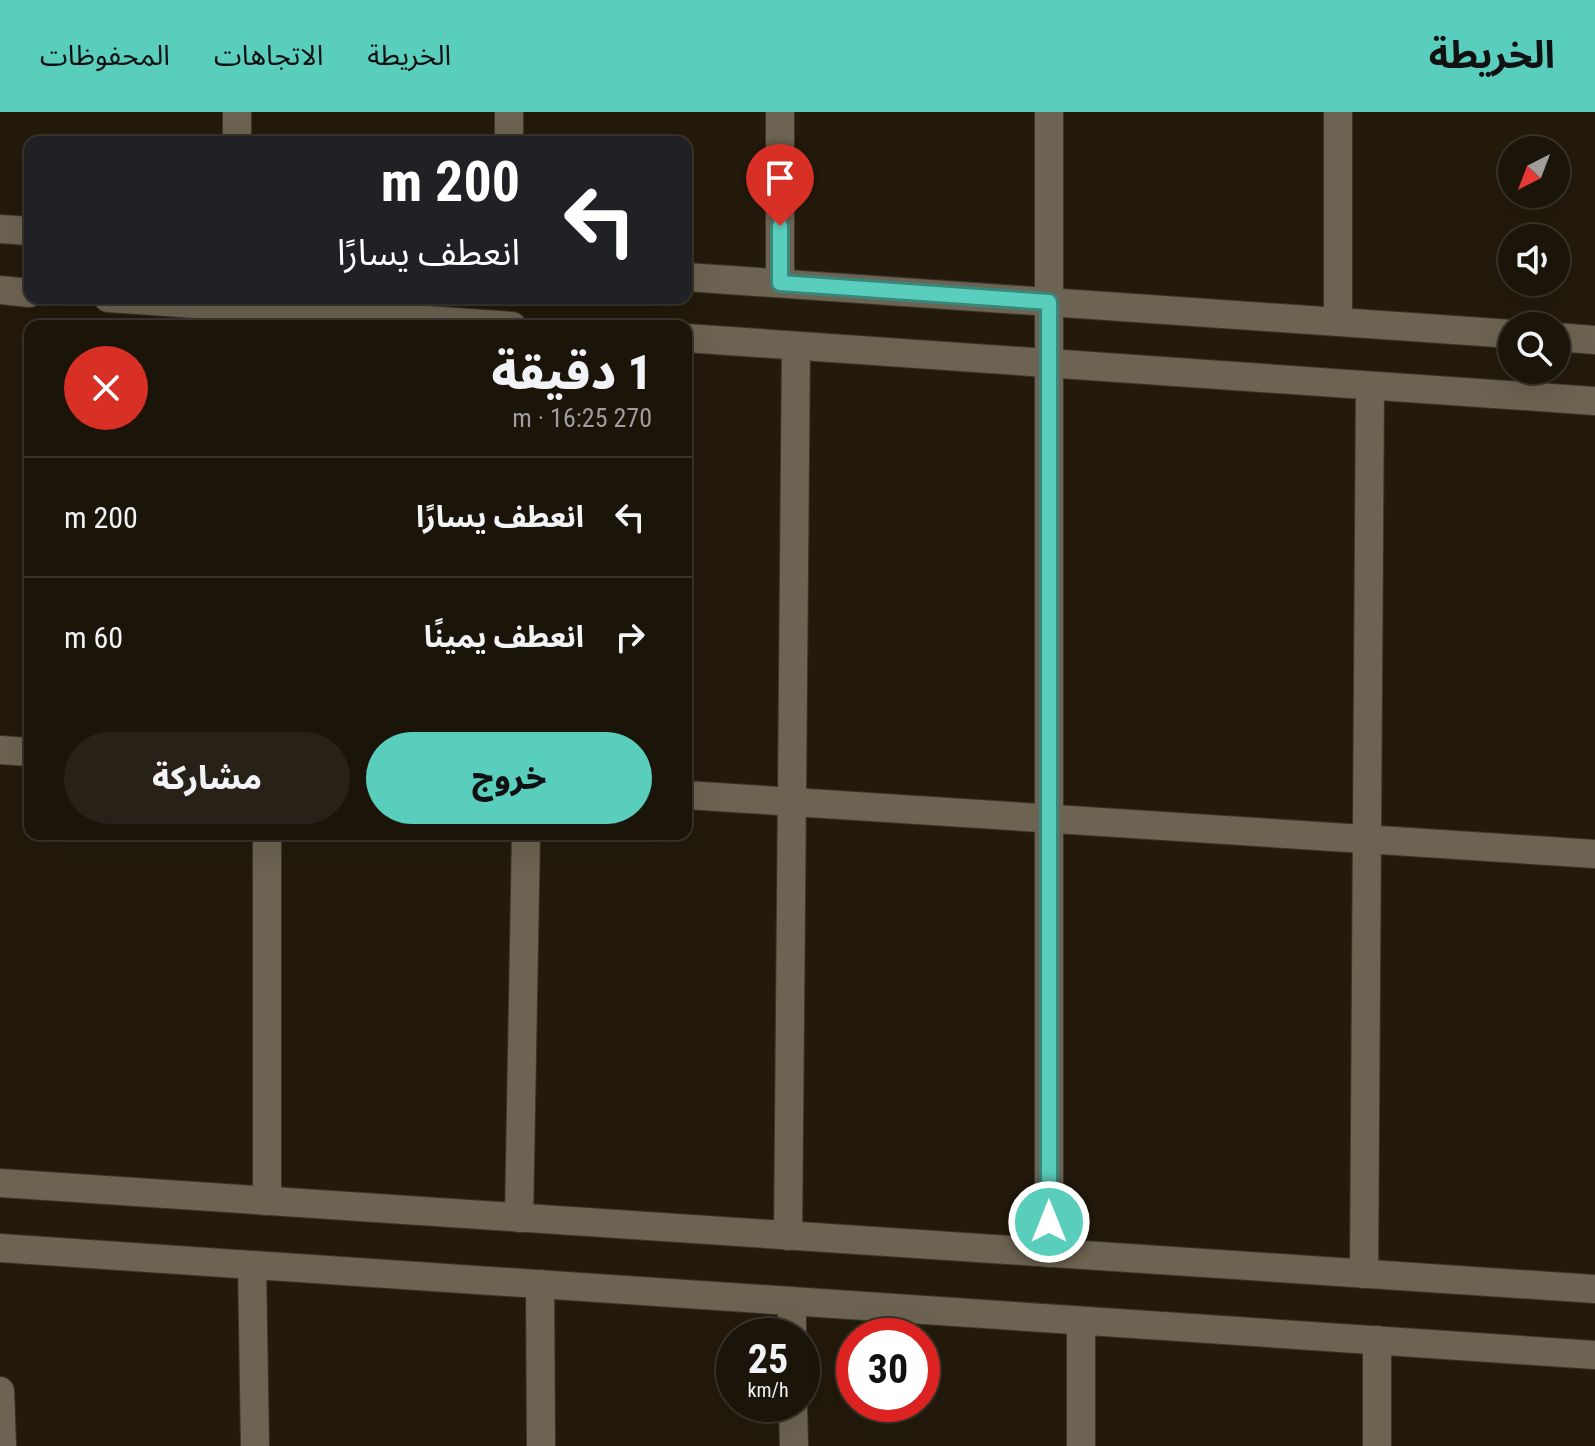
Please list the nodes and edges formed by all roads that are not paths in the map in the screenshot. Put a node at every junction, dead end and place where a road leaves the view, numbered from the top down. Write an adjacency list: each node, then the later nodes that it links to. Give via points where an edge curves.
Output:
1 (237, 112): 6 (street)
2 (509, 112): 7 (street)
3 (780, 112): 11 (street)
4 (1049, 112): 14 (street)
5 (1338, 112): 18 (street)
6 (237, 136)
7 (509, 136)
8 (0, 229): 9 (street)
9 (24, 231)
10 (692, 277): 11 (street)
11 (780, 283): 14 (street)
12 (0, 290): 13 (street)
13 (24, 292)
14 (1049, 302): 18 (street); 24 (street)
15 (155, 304): 16 (street)
16 (266, 318): 17 (street)
17 (328, 320)
18 (1338, 322): 19 (street)
19 (1498, 333)
20 (692, 338): 23 (street)
21 (1570, 338): 22 (street)
22 (1595, 340)
23 (796, 346): 24 (street); 30 (street)
24 (1049, 363): 25 (street); 31 (street)
25 (1370, 386): 26 (street); 32 (street)
26 (1595, 401)
27 (0, 750): 28 (street)
28 (24, 752)
29 (692, 795): 30 (street)
30 (792, 802): 31 (street); 39 (street)
31 (1049, 818): 32 (street); 41 (street)
32 (1367, 839): 35 (street); 43 (street)
33 (267, 840): 37 (street)
34 (526, 840): 38 (street)
35 (1595, 854)
36 (0, 1183): 37 (street)
37 (267, 1201): 38 (street)
38 (519, 1218): 39 (street)
39 (788, 1236): 41 (street)
40 (0, 1248): 42 (street)
41 (1049, 1253): 43 (street)
42 (252, 1265): 44 (street); 54 (street)
43 (1364, 1274): 45 (street)
44 (540, 1284): 46 (street); 55 (street)
45 (1595, 1289)
46 (792, 1301): 47 (street); 48 (street)
47 (792, 1318)
48 (1081, 1321): 49 (street); 57 (street)
49 (1377, 1340): 50 (street); 58 (street)
50 (1595, 1355)
51 (0, 1391): 53 (street)
52 (793, 1422): 56 (street)
53 (2, 1446)
54 (255, 1446)
55 (541, 1446)
56 (794, 1446)
57 (1081, 1446)
58 (1377, 1446)

